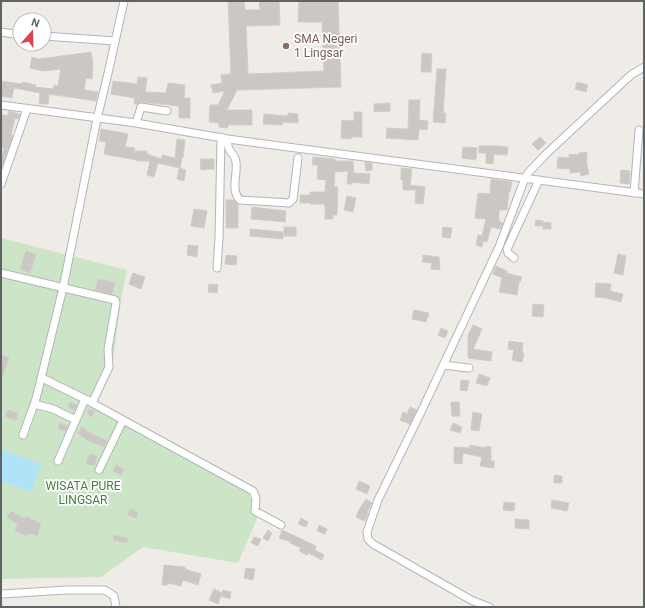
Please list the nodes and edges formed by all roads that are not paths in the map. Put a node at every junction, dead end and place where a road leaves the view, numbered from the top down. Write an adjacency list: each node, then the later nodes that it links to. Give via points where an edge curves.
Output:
1 (124, 1): 5 (street)
2 (1, 32): 3 (street)
3 (12, 34)
4 (52, 37): 5 (street)
5 (115, 41): 10 (street)
6 (644, 67): 15 (street, via 630,75 545,155)
7 (1, 104): 8 (street)
8 (27, 109): 10 (street); 17 (street)
9 (167, 111): 11 (street, via 141,107)
10 (97, 119): 11 (street); 23 (street)
11 (136, 123): 13 (street)
12 (639, 130): 18 (street)
13 (224, 138): 14 (street, via 236,161 235,192 240,200 289,203 293,199); 15 (street); 21 (street)
14 (298, 158)
15 (525, 178): 16 (street); 24 (street, via 499,247)
16 (539, 180): 18 (street); 20 (street, via 508,249 508,253)
17 (1, 184)
18 (634, 193): 19 (street)
19 (644, 194)
20 (514, 258)
21 (216, 268)
22 (1, 273): 23 (street)
23 (63, 288): 26 (street); 28 (street, via 115,300 116,303 108,349 109,367)
24 (443, 365): 25 (street); 38 (street, via 378,500 367,532 368,539 471,600)
25 (469, 368)
26 (42, 378): 27 (street); 29 (street)
27 (85, 399): 28 (street); 30 (street)
28 (92, 403): 31 (street)
29 (34, 404): 30 (street, via 53,409); 32 (street)
30 (76, 420): 33 (street)
31 (123, 420): 34 (street); 35 (street, via 253,491 256,498 255,511)
32 (22, 435)
33 (58, 461)
34 (99, 470)
35 (281, 525)
36 (1, 594): 37 (street, via 105,590 114,596)
37 (116, 607)
38 (489, 607)

